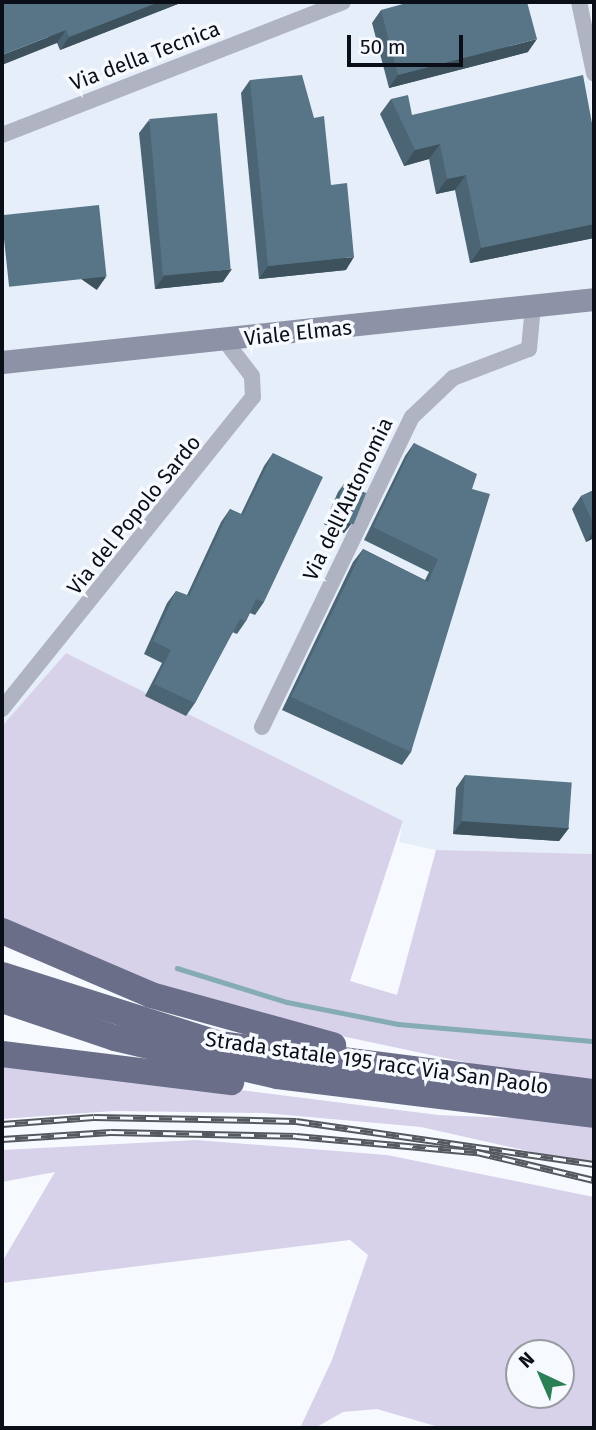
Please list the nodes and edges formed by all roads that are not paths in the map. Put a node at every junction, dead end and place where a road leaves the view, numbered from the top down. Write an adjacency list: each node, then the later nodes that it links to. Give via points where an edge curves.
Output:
1 (343, 2): 4 (street, Via della Tecnica)
2 (579, 2): 3 (street)
3 (594, 72)
4 (2, 135)
5 (590, 295): 6 (main road, Viale Elmas)
6 (533, 306): 7 (main road, Viale Elmas); 10 (street, Via dell'Autonomia, via 529,349 453,378 412,417)
7 (225, 341): 8 (main road, Viale Elmas); 9 (street, Via del Popolo Sardo, via 252,376 253,397)
8 (2, 362)
9 (2, 709)
10 (262, 726)
11 (2, 930): 15 (highway, via 151,995 377,1054)
12 (2, 975): 15 (highway, Strada statale 195 racc Via San Paolo, via 219,1044)
13 (2, 1000): 16 (highway, Strada statale 195 racc Via San Paolo, via 115,1038)
14 (2, 1054): 16 (highway, via 251,1084)
15 (401, 1069): 17 (highway, Strada statale 195 racc Via San Paolo)
16 (277, 1076): 17 (highway, Strada statale 195 racc Via San Paolo)
17 (585, 1103)

